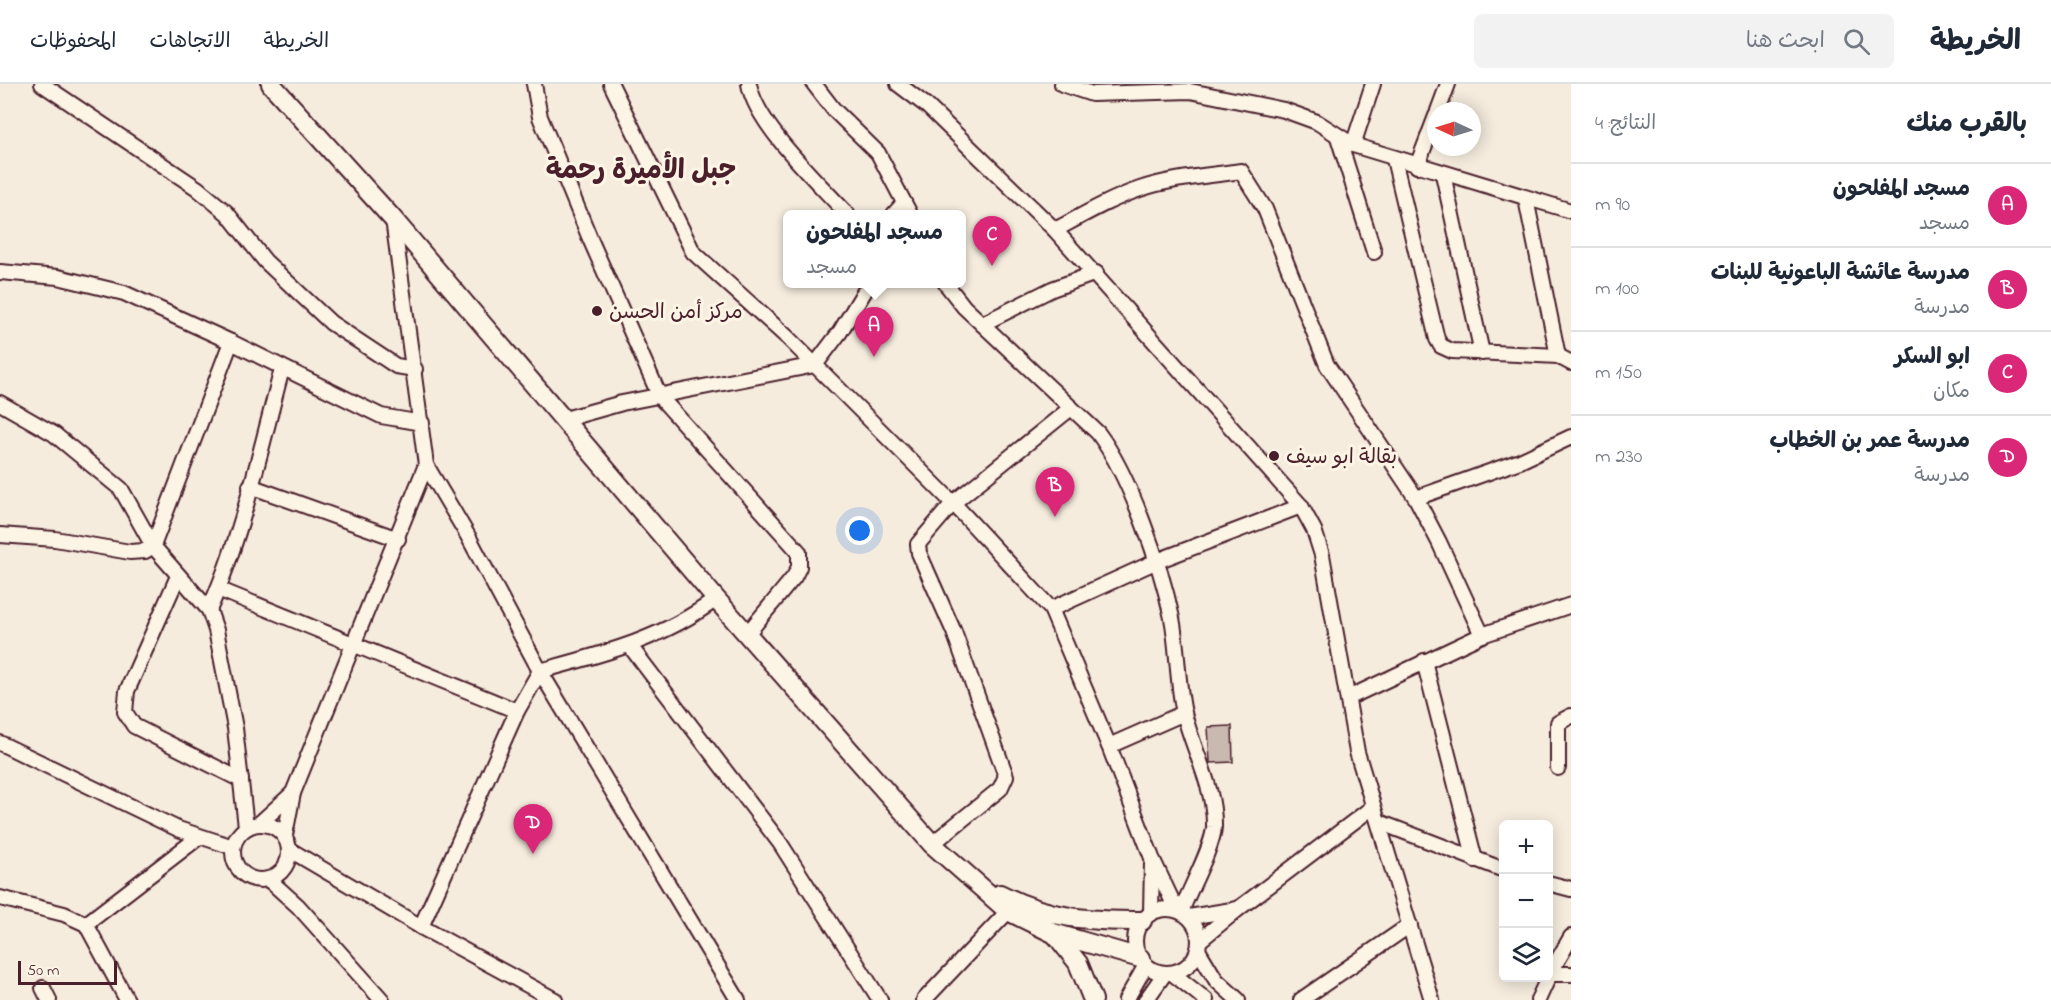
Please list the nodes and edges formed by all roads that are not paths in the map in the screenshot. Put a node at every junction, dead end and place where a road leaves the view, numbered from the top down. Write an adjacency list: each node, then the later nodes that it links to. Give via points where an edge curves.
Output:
1 (42, 84): 36 (street, via 197,188 227,213 265,261 331,323 396,366)
2 (271, 84): 22 (street)
3 (534, 84): 37 (street, via 540,117)
4 (611, 84): 34 (street, via 693,252)
5 (748, 84): 20 (street, via 766,121)
6 (814, 84): 19 (street, via 834,110 878,153)
7 (898, 84): 23 (street, via 927,106)
8 (1062, 84): 12 (street, via 1092,94 1190,91 1237,100 1298,113)
9 (1373, 84): 14 (street)
10 (1448, 84): 11 (street)
11 (1441, 102)
12 (1338, 137): 14 (street); 24 (street)
13 (1427, 139): 16 (street)
14 (1353, 145): 15 (street)
15 (1394, 159): 16 (street); 31 (street, via 1437,339 1452,351)
16 (1417, 165): 17 (street)
17 (1443, 174): 18 (street); 31 (street)
18 (1526, 199): 21 (street); 32 (street)
19 (907, 209)
20 (844, 210)
21 (1571, 211)
22 (393, 219): 36 (street); 40 (street)
23 (1055, 230): 26 (street); 45 (street, via 1142,188 1241,171 1265,209 1327,364)
24 (1374, 252)
25 (0, 272): 30 (street, via 58,277 105,287)
26 (1096, 273): 29 (street, via 1052,289); 47 (street)
27 (866, 288): 34 (street)
28 (949, 288): 29 (street)
29 (982, 324): 39 (street)
30 (231, 342): 35 (street); 50 (street)
31 (1482, 353): 32 (street)
32 (1558, 356): 33 (street)
33 (1571, 363)
34 (815, 365): 37 (street); 46 (street)
35 (282, 369): 41 (street, via 381,416); 44 (street)
36 (414, 369): 41 (street)
37 (660, 397): 40 (street); 58 (street, via 799,552 794,577)
38 (0, 403): 50 (street, via 54,434 105,474 121,489)
39 (1071, 408): 46 (street); 51 (street, via 1098,434 1113,456)
40 (566, 419): 54 (street)
41 (422, 423): 43 (street)
42 (1571, 437): 45 (street)
43 (426, 465): 49 (street); 63 (street)
44 (250, 486): 49 (street); 53 (street)
45 (1416, 498): 59 (street)
46 (953, 503): 56 (street); 79 (street, via 919,541 918,549 954,632 1006,781)
47 (1301, 506): 51 (street); 64 (street, via 1322,555)
48 (1, 536): 50 (street, via 55,539 130,552)
49 (399, 539): 60 (street)
50 (153, 546): 52 (street)
51 (1157, 561): 56 (street); 66 (street, via 1172,619)
52 (178, 576): 57 (street); 71 (street, via 128,691 125,712 134,726)
53 (218, 589): 57 (street); 60 (street)
54 (716, 599): 58 (street); 61 (street, via 685,621)
55 (1571, 605): 59 (street)
56 (1051, 609): 69 (street)
57 (208, 610): 71 (street, via 224,671)
58 (747, 634): 79 (street)
59 (1482, 635): 62 (street)
60 (355, 644): 65 (street); 72 (street)
61 (630, 646): 63 (street); 111 (street, via 780,843)
62 (1424, 661): 64 (street); 83 (street)
63 (540, 670): 65 (street); 110 (street)
64 (1348, 698): 73 (street)
65 (517, 711): 97 (street)
66 (1184, 712): 69 (street); 93 (street, via 1206,781 1214,829)
67 (1571, 716): 70 (street, via 1558,723)
68 (0, 743): 78 (street)
69 (1109, 746): 82 (street)
70 (1558, 768)
71 (241, 780): 76 (street)
72 (293, 793): 75 (street); 77 (street)
73 (1372, 807): 74 (street); 92 (street)
74 (1378, 822): 83 (street); 96 (street)
75 (260, 823): 76 (street); 77 (street, via 274,826)
76 (246, 827): 80 (street)
77 (285, 835): 81 (street)
78 (199, 837): 80 (street); 95 (street)
79 (932, 844): 91 (street)
80 (233, 847): 86 (street, via 233,858 246,876)
81 (290, 850): 85 (street); 97 (street)
82 (1152, 858): 93 (street); 94 (street)
83 (1475, 860): 84 (street)
84 (1499, 869)
85 (283, 870): 86 (street); 90 (street)
86 (268, 879): 90 (street)
87 (1553, 884): 88 (street)
88 (1571, 889)
89 (0, 898): 95 (street, via 64,914)
90 (298, 906): 108 (street)
91 (1012, 907): 94 (street, via 1103,921); 98 (street); 112 (street)
92 (1238, 909): 93 (street); 100 (street)
93 (1182, 912): 94 (street, via 1167,908); 100 (street, via 1198,932)
94 (1146, 917): 101 (street, via 1135,939)
95 (86, 924): 107 (street)
96 (1410, 925): 118 (street); 119 (street)
97 (422, 927): 109 (street)
98 (1053, 933): 101 (street); 113 (street, via 1078,963)
99 (1571, 937): 102 (street)
100 (1199, 946): 103 (street, via 1188,965); 117 (street, via 1216,980)
101 (1143, 962): 103 (street); 114 (street)
102 (1553, 969)
103 (1168, 973): 115 (street); 116 (street)
104 (1571, 974): 105 (street)
105 (1553, 976)
106 (1546, 982): 120 (street)
107 (127, 1000)
108 (382, 1000)
109 (555, 1000)
110 (738, 1000)
111 (880, 1000)
112 (924, 1000)
113 (1093, 1000)
114 (1126, 1000)
115 (1146, 1000)
116 (1206, 1000)
117 (1238, 1000)
118 (1301, 1000)
119 (1432, 1000)
120 (1538, 1000)

